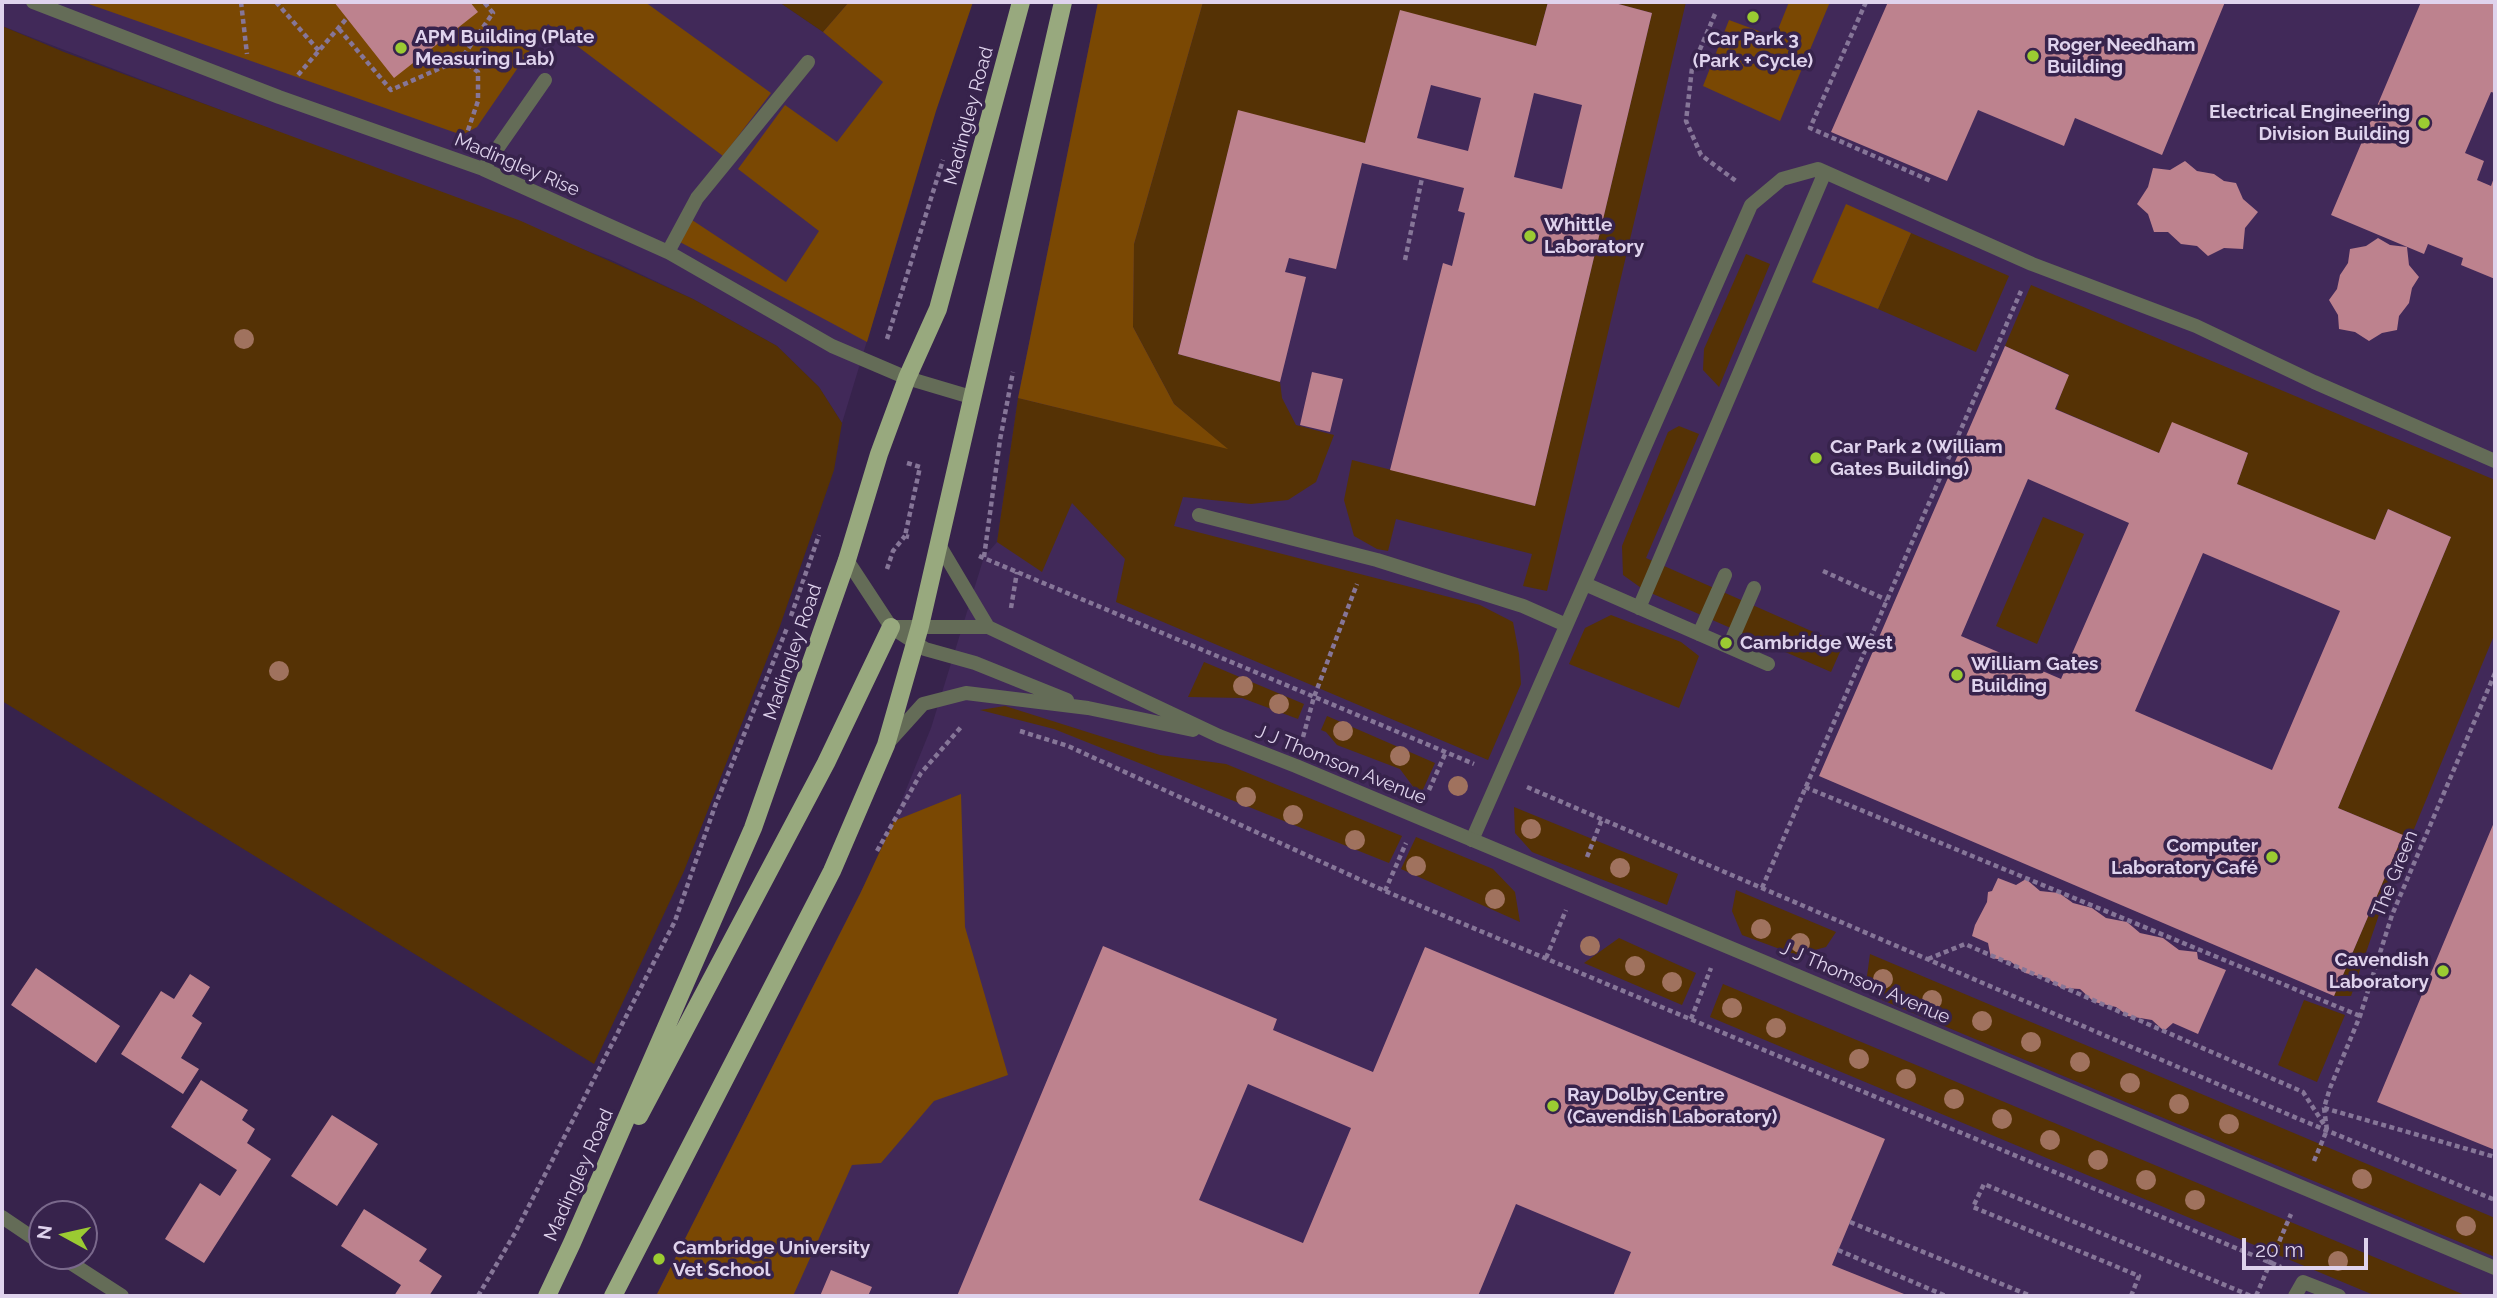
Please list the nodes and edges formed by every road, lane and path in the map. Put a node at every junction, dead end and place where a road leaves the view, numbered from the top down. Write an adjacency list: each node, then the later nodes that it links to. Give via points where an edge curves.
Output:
1 (33, 2): 15 (street, Madingley Rise)
2 (241, 2): 15 (path)
3 (276, 2): 11 (path)
4 (484, 2): 12 (path, via 493,13)
5 (1021, 2): 28 (main road, Madingley Road, via 938,309)
6 (1063, 2): 29 (main road)
7 (1866, 2): 22 (path, via 1810,128)
8 (1715, 14): 23 (path, via 1692,68 1686,121 1701,155)
9 (347, 18): 10 (path)
10 (339, 29): 11 (path); 12 (path, via 391,90)
11 (319, 51): 16 (path)
12 (461, 59): 18 (path, via 478,72 478,101)
13 (808, 62): 24 (street, via 697,198)
14 (545, 80): 19 (street)
15 (251, 86): 16 (street, Madingley Rise)
16 (279, 97): 18 (street, Madingley Rise)
17 (946, 151): 27 (path)
18 (458, 160): 19 (street, Madingley Rise)
19 (483, 169): 24 (street, Madingley Rise)
20 (1825, 172): 23 (street, via 1818,169 1782,179); 26 (street); 42 (street)
21 (1422, 178): 25 (path)
22 (1931, 181)
23 (1759, 198): 39 (street, via 1751,205)
24 (668, 253): 27 (street, Madingley Rise, via 832,346)
25 (1405, 260)
26 (2032, 264): 30 (street, via 2196,326); 41 (path)
27 (878, 365): 28 (street, Madingley Rise)
28 (907, 378): 29 (street, Madingley Rise); 36 (main road, Madingley Road)
29 (971, 397): 33 (main road)
30 (2495, 461)
31 (1199, 515): 35 (street)
32 (822, 527): 81 (path, via 675,921)
33 (938, 543): 45 (street); 46 (main road)
34 (984, 558): 51 (path)
35 (1377, 559): 43 (street, via 1523,606); 51 (path, via 1361,575)
36 (847, 560): 44 (street); 75 (main road, Madingley Road, via 753,828)
37 (1823, 571): 41 (path)
38 (1725, 575): 47 (street)
39 (1585, 584): 42 (street); 43 (street)
40 (1755, 588): 48 (street)
41 (1886, 600): 60 (path)
42 (1639, 608): 47 (street)
43 (1566, 625): 59 (street)
44 (891, 627): 46 (street); 75 (main road, via 826,763)
45 (988, 627): 46 (street); 56 (street)
46 (917, 634): 52 (street, via 926,649 975,663); 57 (main road)
47 (1699, 634): 48 (street)
48 (1729, 646): 49 (street)
49 (1768, 664)
50 (2495, 673): 65 (path, The Green, via 2392,915)
51 (1314, 697): 58 (path); 59 (path)
52 (1088, 708): 56 (street); 57 (street, via 966,693 923,704)
53 (969, 723): 54 (path)
54 (959, 727)
55 (1018, 730): 66 (path, via 1068,746 1385,891)
56 (1219, 736): 58 (street, J J Thomson Avenue)
57 (886, 745): 83 (main road, via 832,871)
58 (1296, 766): 61 (street, J J Thomson Avenue)
59 (1500, 775): 61 (street); 62 (path)
60 (1805, 787): 62 (path); 65 (path)
61 (1472, 840): 63 (street, J J Thomson Avenue)
62 (1762, 888): 64 (path)
63 (1721, 944): 66 (path); 70 (street, J J Thomson Avenue)
64 (1928, 959): 68 (path); 68 (path, via 1965,944 2303,1092)
65 (2360, 1016): 67 (path, The Green)
66 (1691, 1019): 77 (path)
67 (2324, 1108): 68 (path, The Green); 69 (path)
68 (2327, 1130): 71 (path)
69 (2495, 1157)
70 (2303, 1188): 77 (path); 78 (street, J J Thomson Avenue)
71 (2495, 1199)
72 (2, 1217): 74 (street)
73 (1850, 1222): 85 (path)
74 (28, 1235)
75 (572, 1243): 82 (main road, Madingley Road)
76 (1838, 1250): 84 (path)
77 (2271, 1263): 88 (path)
78 (2495, 1268)
79 (82, 1270): 80 (street)
80 (122, 1296)
81 (478, 1296)
82 (547, 1296)
83 (613, 1296)
84 (1946, 1296)
85 (2031, 1296)
86 (2131, 1296): 87 (path, via 2139,1276 1973,1207 1984,1184)
87 (2250, 1296)
88 (2256, 1296)
89 (2295, 1296): 90 (street, via 2303,1282)
90 (2339, 1296)

